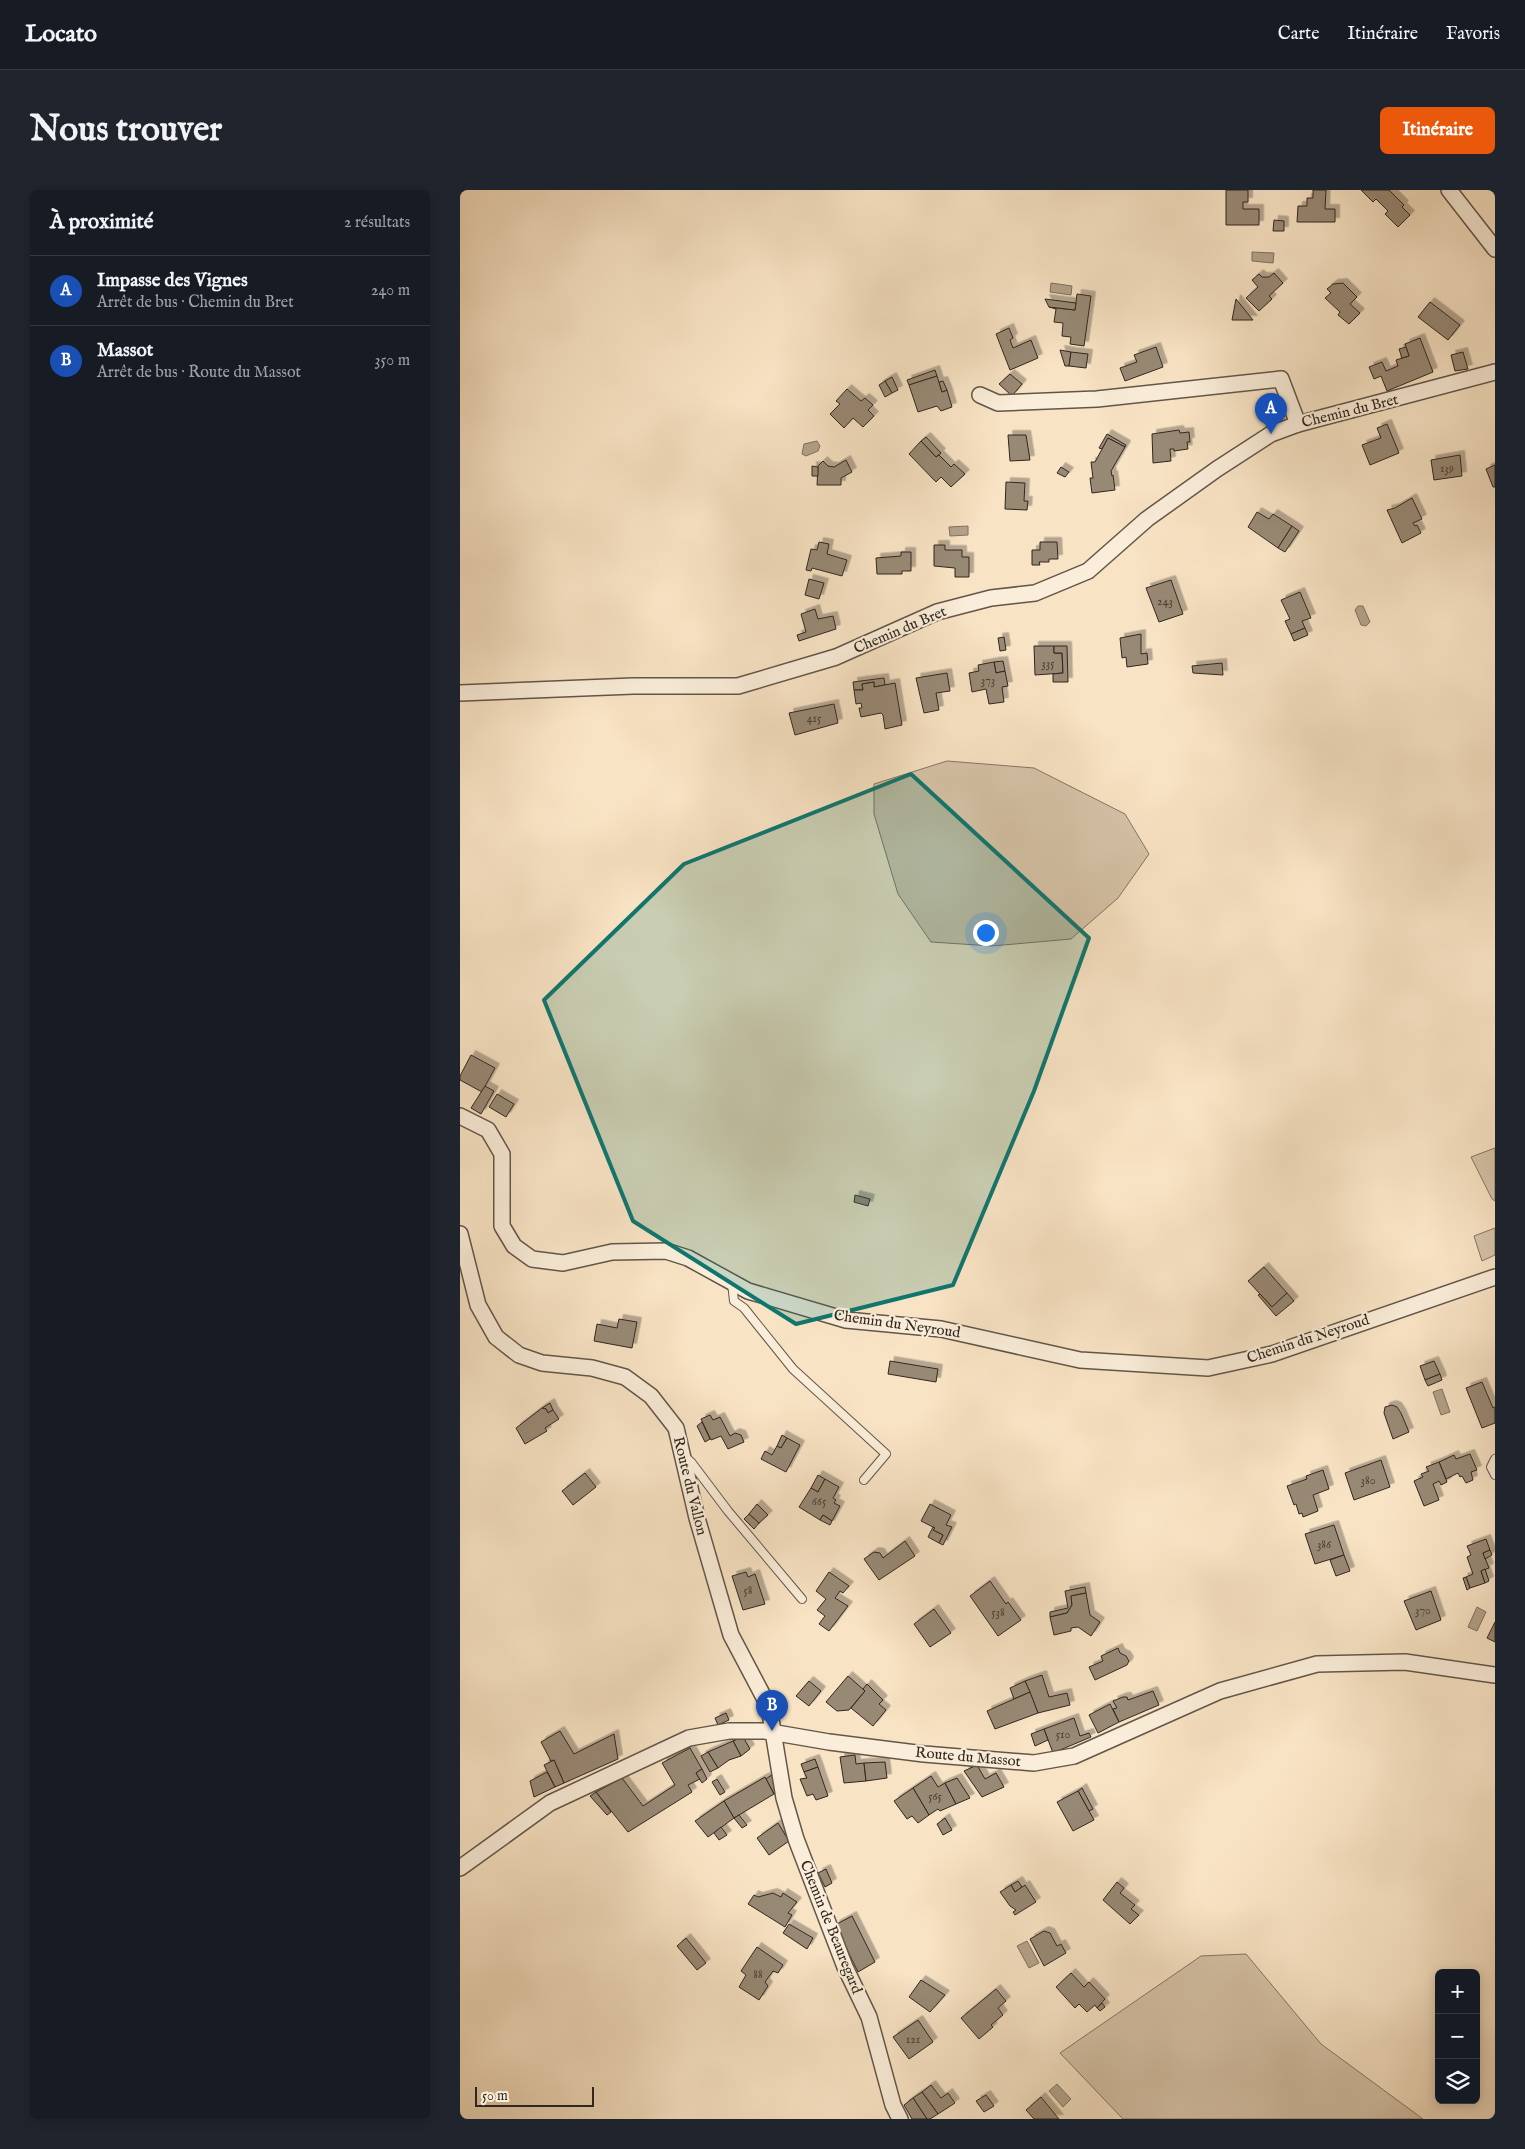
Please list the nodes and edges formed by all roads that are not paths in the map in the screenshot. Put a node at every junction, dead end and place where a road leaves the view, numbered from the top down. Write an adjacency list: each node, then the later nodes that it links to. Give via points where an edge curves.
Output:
1 (1438, 190): 2 (lane)
2 (1453, 195): 3 (street)
3 (1495, 249)
4 (1495, 372): 6 (street, Chemin du Bret)
5 (980, 394): 6 (street, via 998,403 1097,399 1281,379)
6 (1298, 424): 7 (street, Chemin du Bret, via 1271,434 1217,469 1147,519 1088,571 1036,593 991,598 937,612 836,657 738,686 633,686)
7 (460, 693)
8 (460, 1116): 11 (street, Chemin du Neyroud, via 488,1130 502,1154 502,1226 514,1246 532,1259 562,1264 612,1252 666,1251 688,1258)
9 (460, 1234): 12 (street, Route du Vallon, via 478,1305 496,1337 519,1355 542,1364 592,1368 625,1377 651,1396 676,1428)
10 (1495, 1277): 11 (street, Chemin du Neyroud, via 1272,1354 1208,1368 1080,1360 941,1329 846,1320 748,1291)
11 (732, 1282): 15 (lane, via 734,1302 744,1308 793,1369 886,1454)
12 (683, 1455): 16 (lane); 18 (street, Route du Vallon, via 697,1518 731,1635 769,1707)
13 (1495, 1459): 14 (lane, via 1491,1467)
14 (1495, 1475)
15 (864, 1480)
16 (802, 1599)
17 (1495, 1675): 18 (street, Route du Massot, via 1405,1662 1317,1664 1220,1692 1074,1756 1034,1764 924,1754)
18 (772, 1732): 19 (street, Route du Massot, via 729,1732 689,1738 550,1803); 20 (street, Chemin de Beauregard, via 784,1798 796,1839 845,1967 869,2017 893,2105)
19 (460, 1868)
20 (900, 2119)

